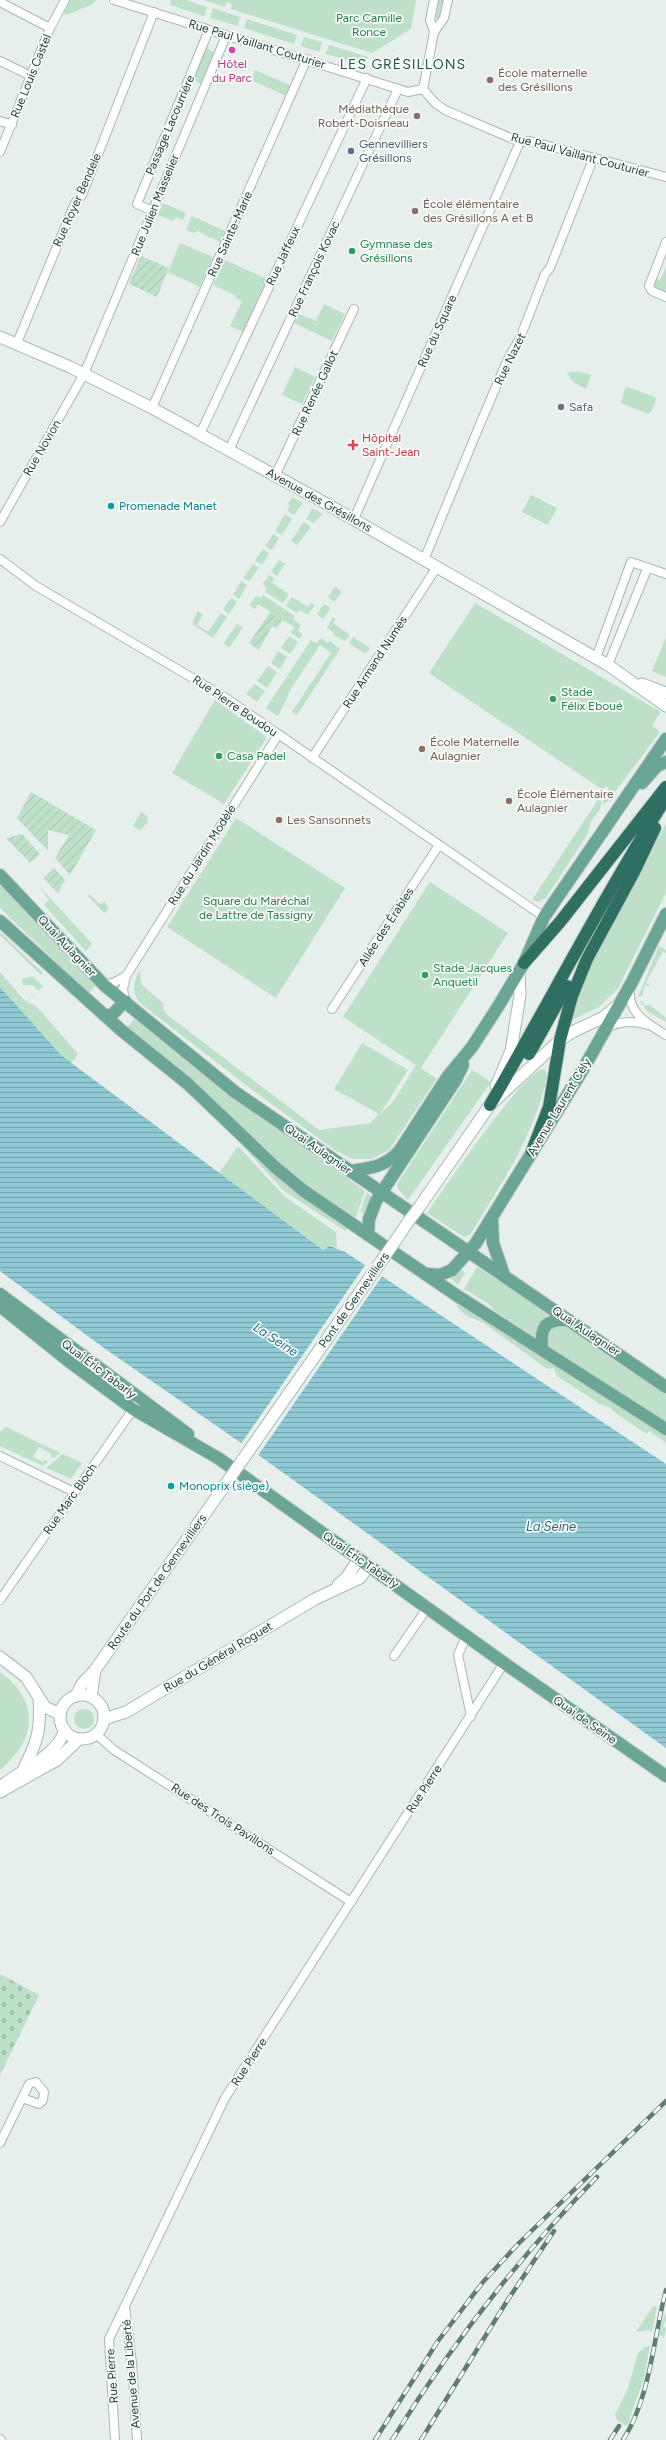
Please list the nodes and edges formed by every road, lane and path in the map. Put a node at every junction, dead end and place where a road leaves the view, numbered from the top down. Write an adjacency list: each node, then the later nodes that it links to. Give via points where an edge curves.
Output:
1 (64, 0): 7 (street, Rue Louis Castel)
2 (114, 0): 6 (street, Rue Paul Vaillant Couturier)
3 (434, 0): 9 (street, via 430,20)
4 (448, 0): 9 (street, via 444,18)
5 (0, 2): 7 (street)
6 (154, 12): 8 (street, Rue Paul Vaillant Couturier); 28 (street, Rue Royer Bendele, via 82,195 75,203)
7 (50, 28): 13 (street, Rue Louis Castel)
8 (209, 30): 10 (street, Rue Paul Vaillant Couturier); 23 (street, Passage Lacourrière, via 137,204)
9 (434, 32): 16 (street)
10 (226, 36): 11 (street, Rue Paul Vaillant Couturier); 23 (street, Rue Julien Masselier)
11 (307, 59): 14 (street, Rue Paul Vaillant Couturier); 30 (street, Rue Sainte-Marie)
12 (0, 61): 13 (street)
13 (30, 76): 18 (street, Rue Louis Castel)
14 (367, 78): 15 (street, Rue Paul Vaillant Couturier); 31 (street, Rue Jaffeux)
15 (398, 89): 16 (street, Rue Paul Vaillant Couturier, via 408,92); 32 (street, Rue François Kovac)
16 (423, 89): 19 (street, Rue Paul Vaillant Couturier, via 445,110)
17 (0, 121): 18 (street)
18 (12, 125): 20 (street, Rue Louis Castel)
19 (520, 142): 21 (street, Rue Paul Vaillant Couturier, via 530,141); 34 (street, Rue du Square)
20 (0, 152)
21 (593, 159): 22 (street, Rue Paul Vaillant Couturier); 37 (street, Rue Nazet, via 550,268 545,274 520,338 507,361)
22 (666, 177)
23 (153, 211): 29 (street, Rue Julien Masselier)
24 (666, 242): 25 (street, via 649,286 652,291)
25 (666, 297)
26 (354, 309): 33 (street, Rue Renée Gallot)
27 (0, 337): 28 (main road, Avenue des Grésillons)
28 (17, 343): 29 (main road, Avenue des Grésillons)
29 (84, 374): 30 (main road, Avenue des Grésillons); 35 (street, Rue Novion)
30 (152, 408): 31 (main road, Avenue des Grésillons)
31 (200, 434): 32 (main road, Avenue des Grésillons)
32 (229, 450): 33 (main road, Avenue des Grésillons)
33 (275, 476): 34 (main road, Avenue des Grésillons)
34 (354, 519): 37 (main road, Avenue des Grésillons)
35 (0, 522)
36 (0, 558): 46 (street, Rue Pierre Boudou, via 36,586 197,679)
37 (424, 560): 38 (main road, Avenue des Grésillons)
38 (437, 567): 41 (main road, Avenue des Grésillons); 48 (street, Rue Armand Numès)
39 (647, 568): 40 (street); 41 (street, via 631,562); 42 (street)
40 (666, 574)
41 (596, 658): 42 (main road, Avenue des Grésillons)
42 (608, 665): 43 (main road, Avenue des Grésillons)
43 (629, 678): 44 (main road, Avenue des Grésillons); 45 (main road, Avenue des Grésillons)
44 (666, 693)
45 (666, 706)
46 (278, 735): 48 (street, Rue Pierre Boudou); 61 (street, Rue du Jardin Modèle)
47 (666, 739): 53 (main road)
48 (312, 758): 55 (street, Rue Pierre Boudou)
49 (666, 762): 53 (main road, via 657,766)
50 (666, 787): 60 (highway)
51 (666, 798): 73 (highway, via 626,861)
52 (666, 811): 54 (highway)
53 (615, 812): 58 (main road)
54 (655, 828): 71 (highway, via 588,959 572,996); 73 (highway, via 526,1060)
55 (439, 845): 58 (street, Rue Pierre Boudou); 66 (street, Allée des Érables)
56 (0, 875): 63 (main road, Quai Aulagnier)
57 (666, 914): 62 (main road, Avenue Laurent Cély)
58 (544, 917): 60 (main road)
59 (0, 921): 67 (main road, Quai Aulagnier)
60 (521, 968): 72 (main road); 73 (main road, via 520,995 511,1051)
61 (126, 976): 63 (street); 64 (street, Rue du Jardin Modèle, via 123,989)
62 (632, 982): 65 (main road, Avenue Laurent Cély); 68 (street, via 631,1004)
63 (104, 985): 64 (main road, Quai Aulagnier); 67 (main road, via 93,999)
64 (125, 1001): 67 (main road, via 112,1015); 75 (main road, Quai Aulagnier, via 235,1092)
65 (619, 1004): 69 (main road, Avenue Laurent Cély); 71 (main road, via 602,1018 574,1030)
66 (332, 1009)
67 (101, 1012): 78 (main road, Quai Aulagnier, via 188,1084 298,1186)
68 (649, 1025): 69 (street, via 638,1022 622,1023); 70 (street)
69 (604, 1031): 74 (main road, Avenue Laurent Cély)
70 (666, 1035)
71 (560, 1040): 73 (main road); 74 (highway, via 549,1107)
72 (472, 1047): 75 (main road, via 448,1076 394,1157 377,1167); 76 (main road, via 455,1081)
73 (490, 1105): 91 (main road, Pont de Gennevilliers, bridge)
74 (532, 1152): 77 (main road, Avenue Laurent Cély)
75 (350, 1171): 76 (main road, Quai Aulagnier)
76 (382, 1192): 78 (main road, via 371,1213); 79 (main road, Quai Aulagnier)
77 (492, 1217): 79 (main road, Avenue Laurent Cély); 81 (main road, via 493,1244)
78 (368, 1235): 80 (main road, Quai Aulagnier)
79 (469, 1252): 80 (main road, Avenue Laurent Cély, via 452,1270 440,1275); 81 (main road, Quai Aulagnier)
80 (427, 1274): 85 (main road, Quai Aulagnier)
81 (504, 1275): 84 (main road, Quai Aulagnier)
82 (0, 1294): 87 (main road, Quai Éric Tabarly)
83 (0, 1306): 87 (main road, Quai Éric Tabarly, via 71,1363)
84 (568, 1320): 85 (main road, via 555,1320 546,1326 541,1335); 86 (main road, Quai Aulagnier)
85 (542, 1349): 88 (main road, Quai Aulagnier)
86 (666, 1387)
87 (136, 1404): 90 (street, Rue Marc Bloch); 92 (main road, Quai Éric Tabarly, via 218,1458)
88 (666, 1429)
89 (0, 1456): 90 (street)
90 (74, 1492): 93 (street, Rue Marc Bloch)
91 (218, 1495): 99 (main road, Route du Port de Gennevilliers)
92 (364, 1563): 94 (main road, Quai Éric Tabarly); 105 (main road, Rue du Général Roguet, via 360,1578 330,1591 126,1712)
93 (0, 1600)
94 (428, 1608): 95 (main road, Quai Éric Tabarly); 96 (street)
95 (467, 1635): 98 (main road, Quai Éric Tabarly); 104 (street, via 458,1655)
96 (394, 1656)
97 (0, 1657): 102 (main road, via 26,1677)
98 (504, 1663): 104 (street, Rue Pierre); 110 (main road, Quai de Seine)
99 (96, 1670): 100 (main road, Route du Port de Gennevilliers, via 82,1684); 101 (main road, Route du Port de Gennevilliers)
100 (76, 1696): 101 (main road); 103 (main road, via 65,1704)
101 (91, 1697): 105 (main road, via 101,1706)
102 (39, 1698): 103 (main road, via 45,1707); 109 (main road, via 37,1740)
103 (60, 1714): 106 (main road)
104 (471, 1716): 113 (street, Rue Pierre)
105 (104, 1719): 107 (main road)
106 (65, 1730): 108 (main road); 109 (main road, via 62,1739 50,1752)
107 (96, 1734): 108 (main road); 113 (street, Rue des Trois Pavillons, via 114,1750)
108 (79, 1739): 112 (main road, via 57,1760)
109 (22, 1770): 111 (main road)
110 (666, 1776)
111 (0, 1787)
112 (0, 1792)
113 (352, 1902): 116 (street, Rue Pierre, via 225,2098)
114 (22, 2098): 115 (street)
115 (0, 2143)
116 (125, 2307): 117 (street, Rue Pierre, via 109,2339); 118 (street, Avenue de la Liberté)
117 (115, 2440)
118 (137, 2440)

